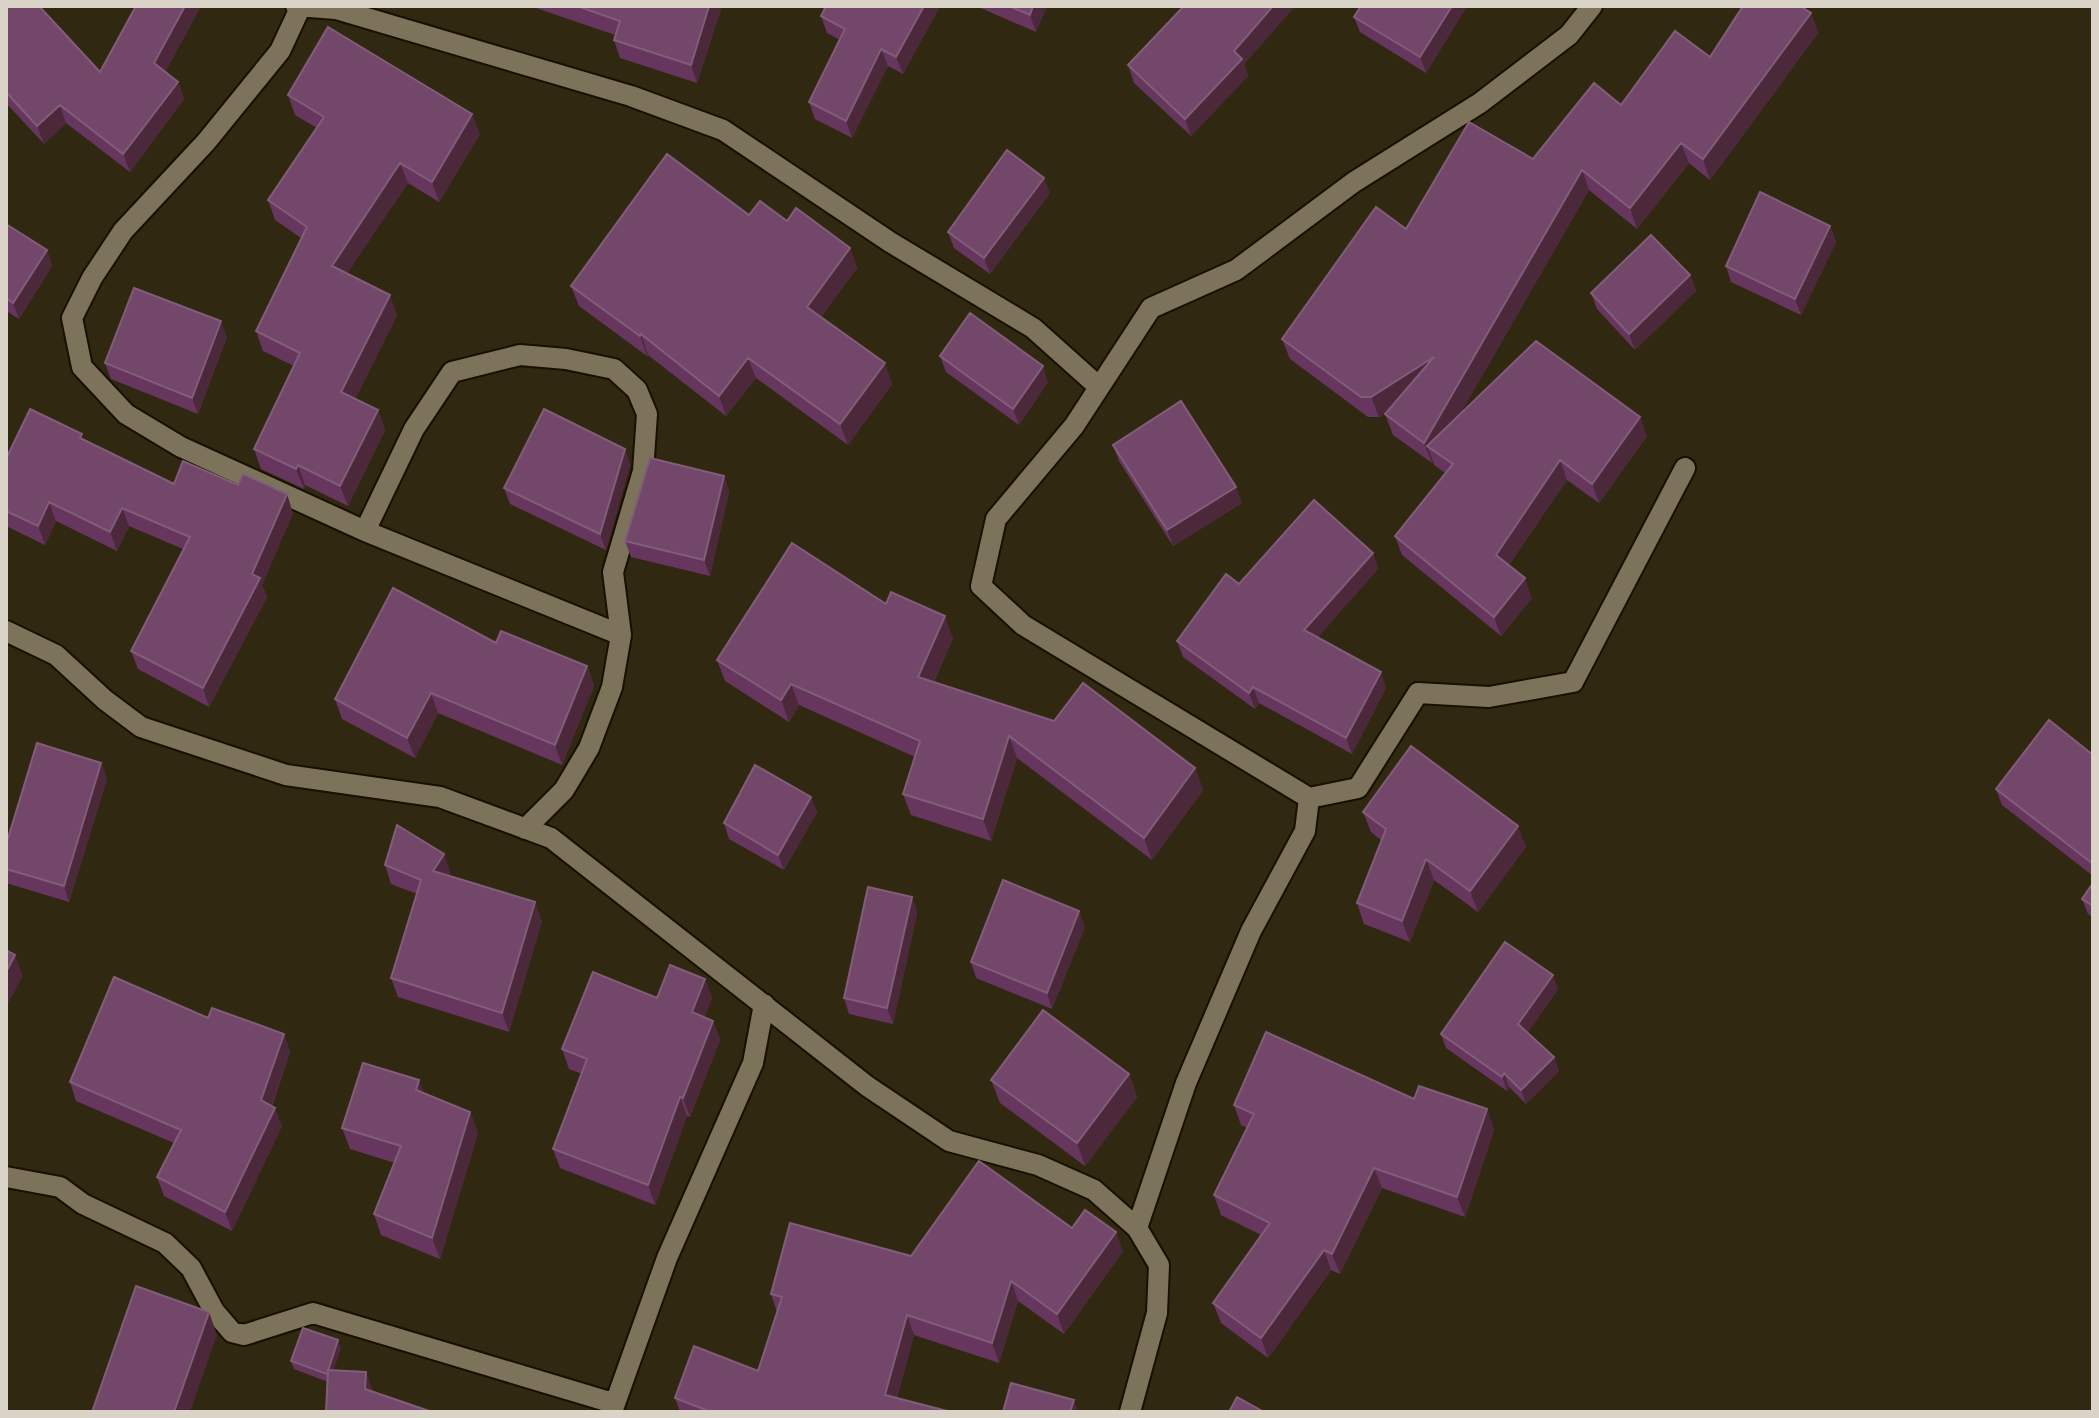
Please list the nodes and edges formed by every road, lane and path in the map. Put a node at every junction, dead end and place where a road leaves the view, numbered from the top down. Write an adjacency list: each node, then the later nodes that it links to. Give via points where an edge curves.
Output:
1 (1592, 6): 3 (street, via 1569,35 1480,103 1354,182 1236,270 1151,308)
2 (298, 7): 3 (street, via 336,9 631,96 723,130 890,242 1033,328); 5 (street, via 280,51 206,142 123,231 72,318 82,367 126,414 181,447)
3 (1099, 387): 8 (street, via 1074,426 996,519 981,586 1023,625)
4 (1685, 468): 8 (street, via 1573,682 1489,697 1418,693 1358,788)
5 (365, 531): 7 (street); 7 (street, via 414,429 452,372 520,355 614,369 637,390 647,414 643,471 613,572)
6 (6, 631): 9 (street, via 56,655 141,727 286,775 440,797)
7 (621, 635): 9 (street, via 612,687 589,748 564,790)
8 (1309, 798): 12 (street, via 1305,831 1251,931 1186,1083)
9 (525, 829): 10 (street, via 551,838)
10 (764, 1004): 12 (street, via 867,1086 949,1141 1038,1165 1094,1190); 13 (street, via 753,1063 667,1258)
11 (6, 1177): 13 (street, via 60,1187 83,1204 165,1243 191,1268 232,1332 244,1335 313,1313)
12 (1137, 1228): 14 (street, via 1159,1265 1157,1313)
13 (613, 1408)
14 (1130, 1412)

